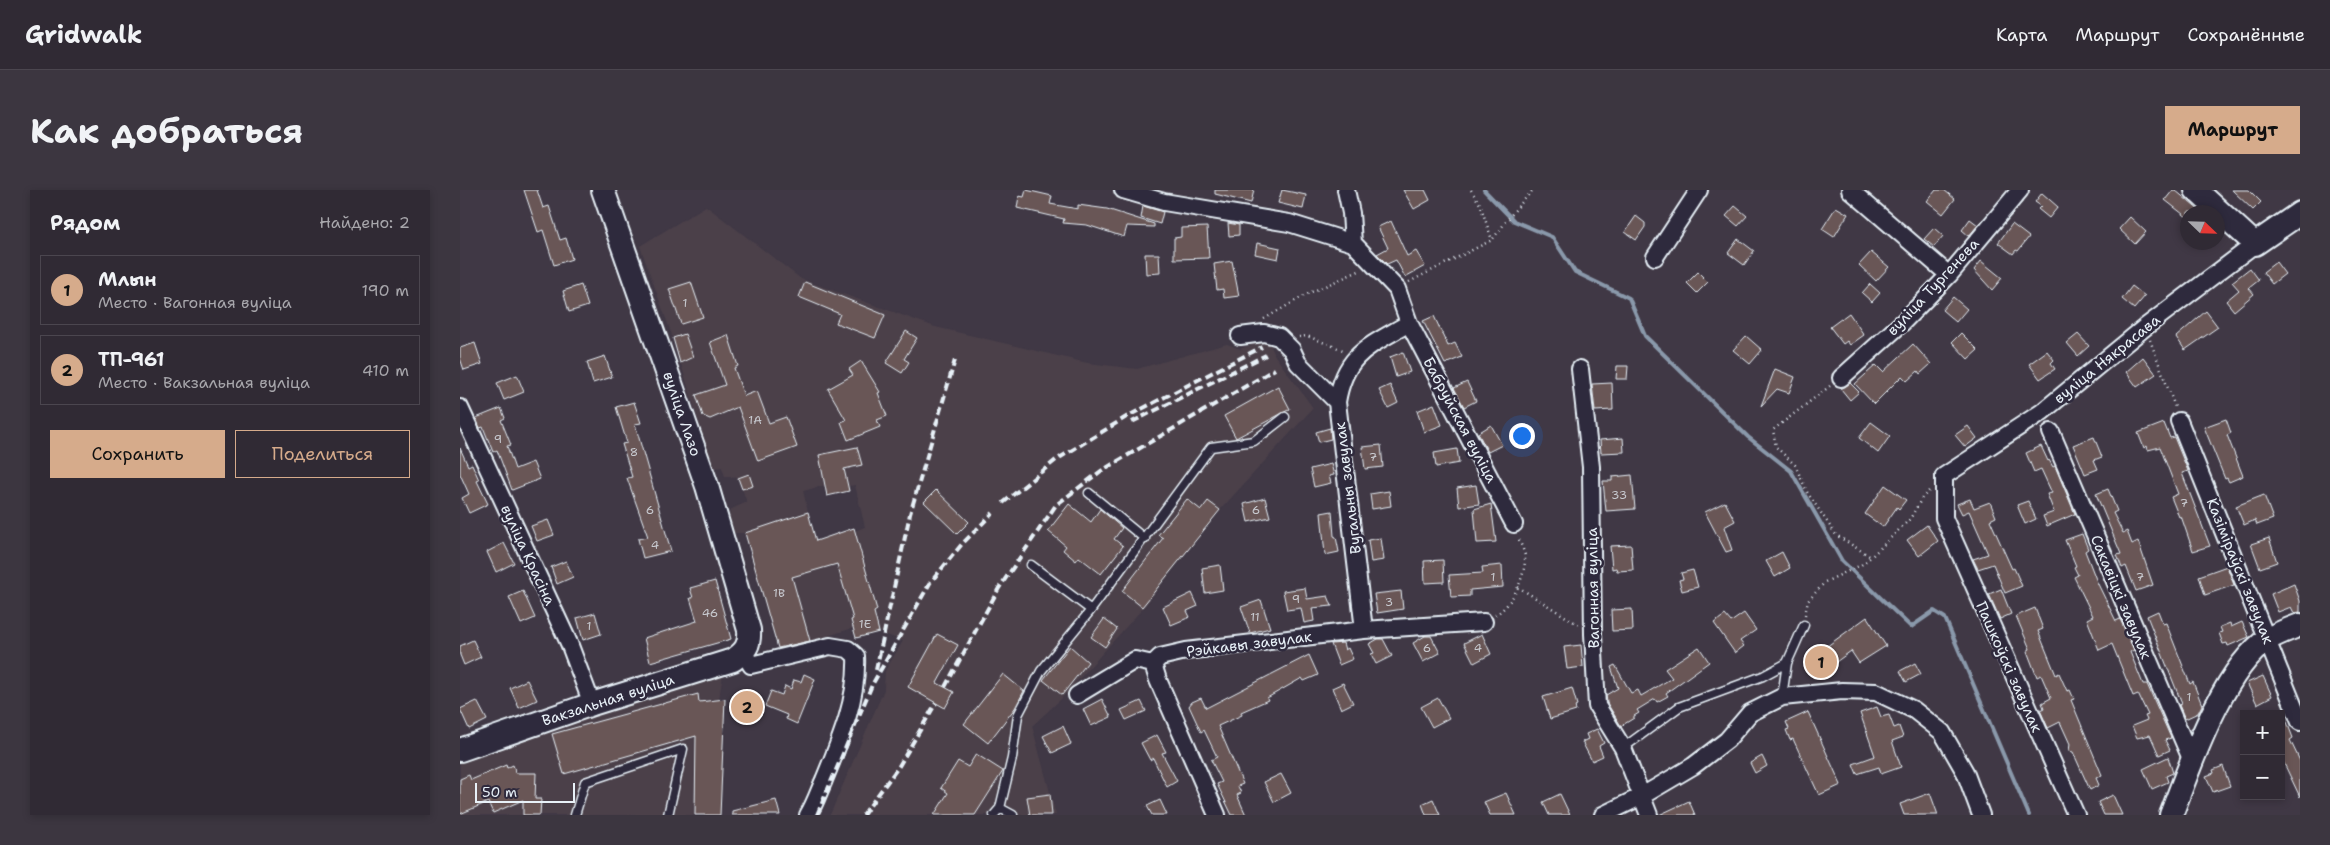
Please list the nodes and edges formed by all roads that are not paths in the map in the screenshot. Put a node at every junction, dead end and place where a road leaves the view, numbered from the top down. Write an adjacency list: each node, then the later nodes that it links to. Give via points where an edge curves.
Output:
1 (603, 190): 33 (main road, вуліца Лазо, via 707,486 749,630)
2 (1123, 190): 9 (street, via 1164,202 1289,223)
3 (1346, 190): 9 (street, via 1352,213)
4 (1699, 190): 11 (street)
5 (1850, 190): 12 (street)
6 (2020, 190): 12 (street, вуліца Тургенева)
7 (2196, 190): 10 (main road)
8 (2300, 213): 10 (main road, вуліца Някрасава)
9 (1353, 243): 13 (street, Бабруйская вуліца, via 1397,288)
10 (2255, 244): 23 (street, вуліца Някрасава, via 2144,328 2042,412 1944,476)
11 (1655, 257)
12 (1948, 274): 16 (street, вуліца Тургенева)
13 (1409, 323): 17 (street, Вугальны завулак, via 1360,352 1340,384); 24 (street, Бабруйская вуліца)
14 (1244, 335): 17 (street, via 1279,337 1292,350 1298,363)
15 (1580, 369): 40 (street, Вагонная вуліца, via 1591,467 1597,706)
16 (1841, 378)
17 (1337, 402): 31 (street, Вугальны завулак)
18 (460, 408): 38 (street, вуліца Красіна, via 569,643)
19 (1285, 417): 25 (lane, via 1254,441 1211,448)
20 (2179, 421): 32 (street, Казіміраўскі завулак)
21 (2051, 432): 42 (street, Сакавіцкі завулак)
22 (1089, 493): 25 (lane)
23 (1944, 518): 54 (street, Пашкоўскі завулак)
24 (1514, 524)
25 (1145, 539): 27 (lane)
26 (1031, 565): 27 (lane)
27 (1091, 610): 44 (lane, via 1041,671 1018,715)
28 (1484, 622): 31 (street)
29 (1804, 625): 34 (lane)
30 (2300, 625): 32 (main road)
31 (1364, 630): 35 (street, Рэйкавы завулак, via 1186,651 1160,657)
32 (2268, 639): 39 (street, Казіміраўскі завулак); 42 (main road, via 2229,682)
33 (747, 647): 38 (main road, Вакзальная вуліца, via 733,660); 47 (street, via 751,665 830,646 848,649 856,656 849,711)
34 (1787, 663): 37 (lane); 40 (lane, via 1763,676 1680,708)
35 (1153, 664): 36 (street, via 1135,660); 50 (street)
36 (1077, 696)
37 (1782, 697): 43 (street, via 1750,713 1727,740 1693,766); 53 (street, via 1876,692 1914,710 1942,732 1965,772)
38 (592, 704): 41 (main road, Вакзальная вуліца)
39 (2300, 722)
40 (1623, 748): 43 (street, Вагонная вуліца)
41 (460, 750)
42 (2192, 761): 55 (main road)
43 (1642, 796): 51 (street); 52 (street, Вагонная вуліца)
44 (1000, 808): 48 (lane); 49 (lane)
45 (575, 815): 46 (lane, via 585,782 683,749)
46 (668, 815)
47 (808, 815)
48 (994, 815)
49 (1014, 815)
50 (1217, 815)
51 (1603, 815)
52 (1649, 815)
53 (1981, 815)
54 (2076, 815)
55 (2171, 815)

